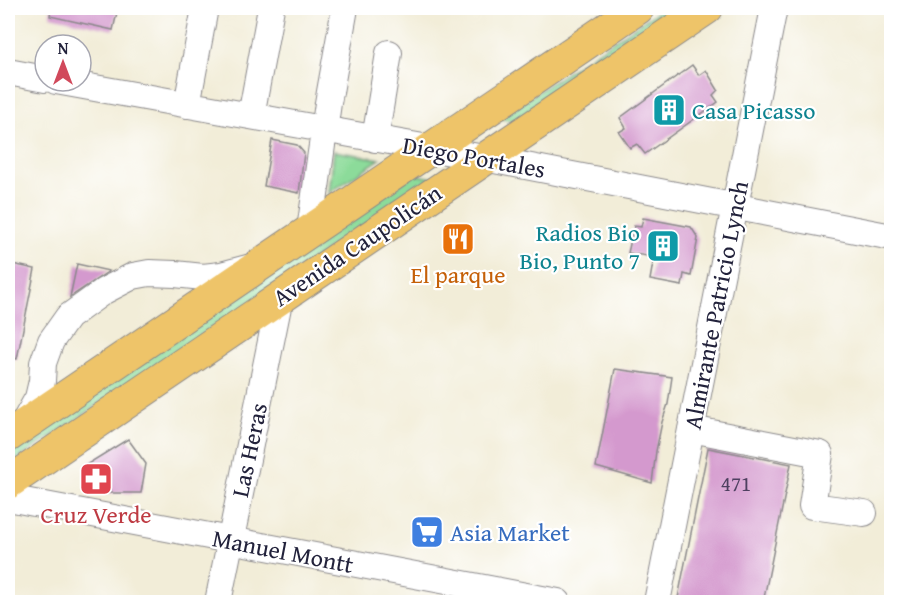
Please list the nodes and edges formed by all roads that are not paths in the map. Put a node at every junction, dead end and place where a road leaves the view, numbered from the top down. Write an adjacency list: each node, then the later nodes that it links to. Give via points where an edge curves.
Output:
1 (205, 8): 11 (street)
2 (271, 8): 12 (street)
3 (345, 8): 13 (street)
4 (638, 8): 15 (main road, Avenida Caupolicán)
5 (707, 8): 16 (main road, Avenida Caupolicán)
6 (774, 8): 17 (street, Almirante Patricio Lynch)
7 (389, 53): 14 (street)
8 (8, 72): 9 (street)
9 (33, 77)
10 (93, 88): 11 (street, Diego Portales)
11 (187, 105): 12 (street, Diego Portales)
12 (251, 116): 13 (street, Diego Portales)
13 (324, 130): 14 (street, Diego Portales); 18 (street)
14 (375, 139): 15 (street, Diego Portales)
15 (429, 148): 16 (street, Diego Portales); 18 (main road, Avenida Caupolicán)
16 (484, 158): 17 (street, Diego Portales); 21 (main road, Avenida Caupolicán)
17 (735, 206): 19 (street, Diego Portales); 22 (street, Almirante Patricio Lynch)
18 (310, 230): 20 (main road, Avenida Caupolicán)
19 (891, 237)
20 (262, 262): 23 (main road, Avenida Caupolicán); 23 (street, via 203,277 149,273 133,276 104,291 68,317 51,341 38,398)
21 (280, 297): 24 (main road, Avenida Caupolicán); 27 (street, Las Heras)
22 (691, 429): 26 (street, via 820,454 812,506); 30 (street, Almirante Patricio Lynch)
23 (15, 431)
24 (8, 483)
25 (8, 498): 27 (street, Manuel Montt)
26 (864, 513)
27 (230, 541): 28 (street, Las Heras); 29 (street, Manuel Montt)
28 (218, 603)
29 (558, 603)
30 (657, 603)

